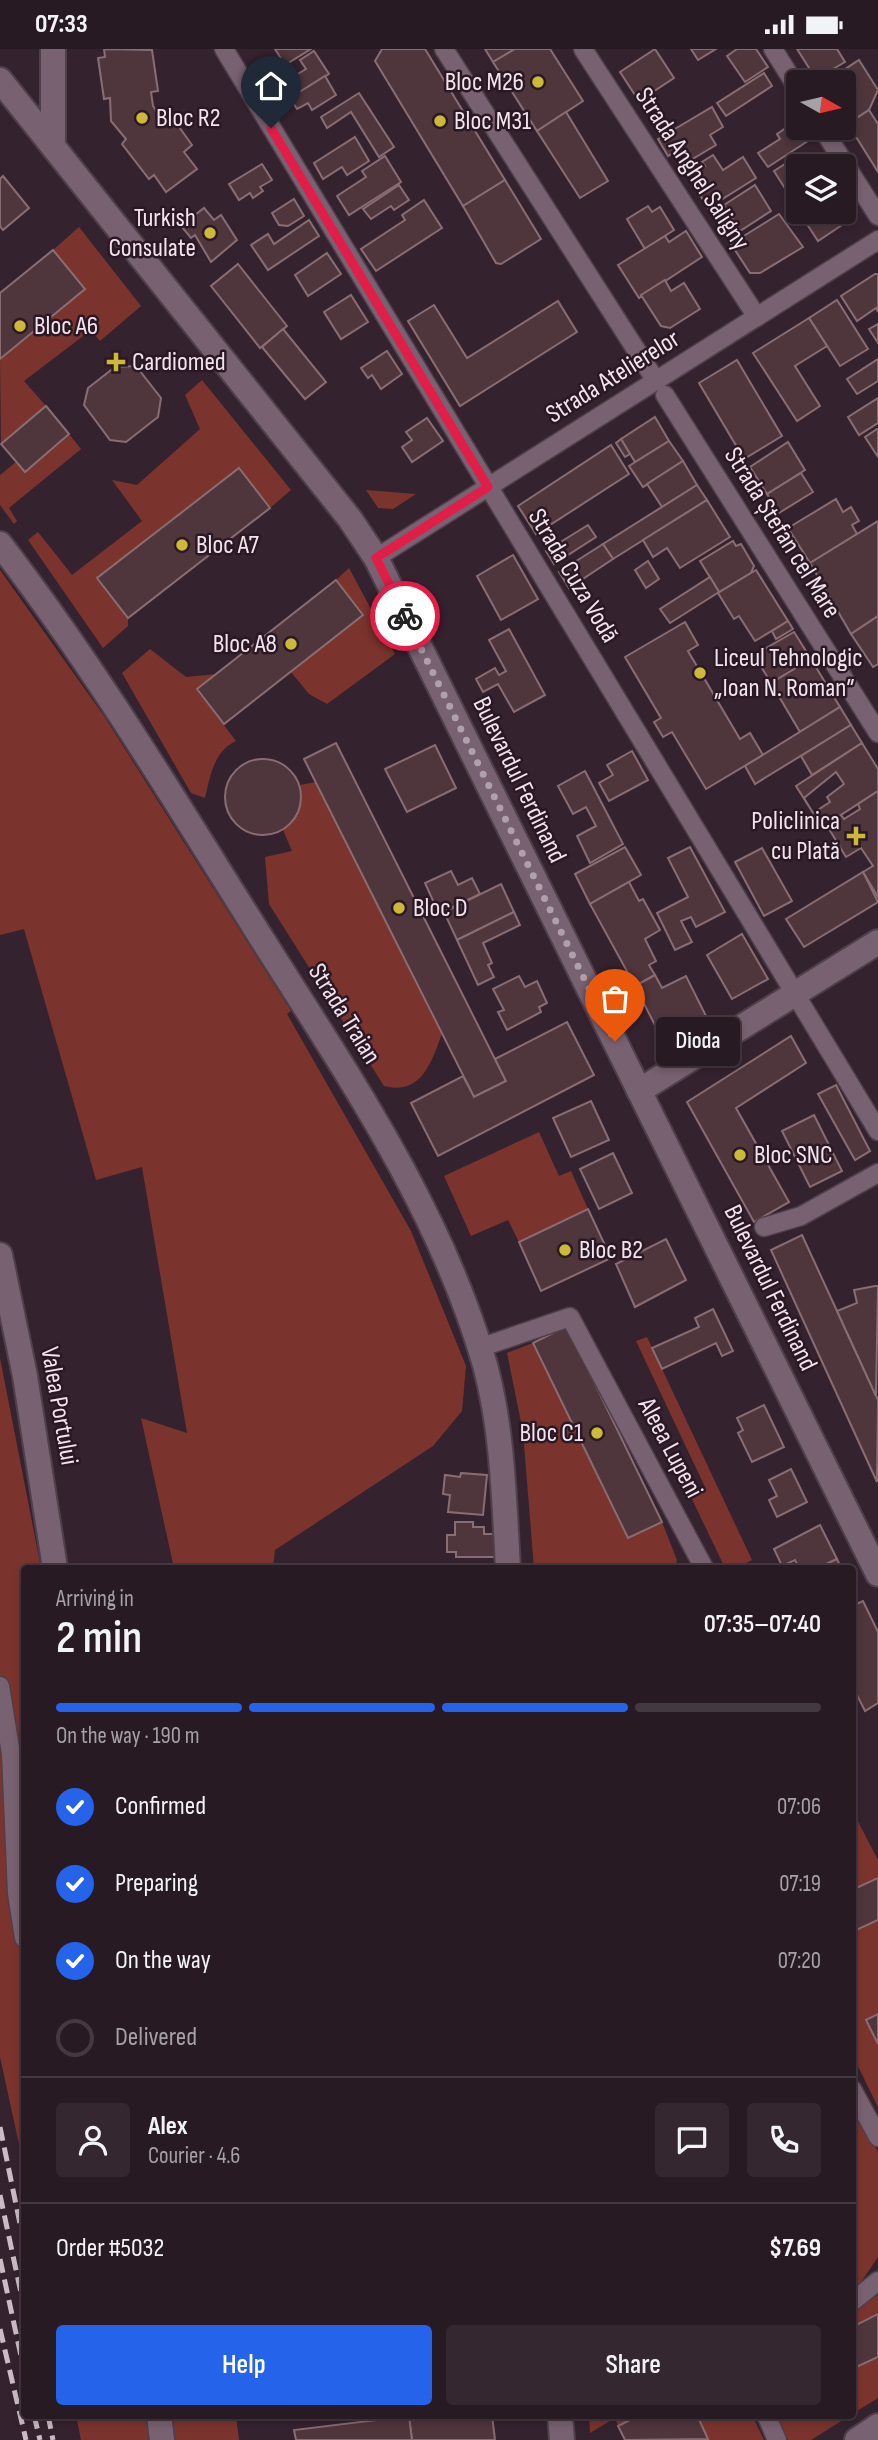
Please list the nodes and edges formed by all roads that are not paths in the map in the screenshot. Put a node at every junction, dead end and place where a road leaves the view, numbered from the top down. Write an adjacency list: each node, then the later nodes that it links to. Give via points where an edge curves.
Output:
1 (53, 49): 9 (main road)
2 (223, 49): 14 (street, Strada Cuza Vodă)
3 (443, 49): 13 (street, Strada Ștefan cel Mare)
4 (583, 49): 12 (street, Strada Anghel Saligny)
5 (773, 49): 6 (street)
6 (786, 70)
7 (0, 80): 9 (main road, Bulevardul Ferdinand)
8 (830, 140): 10 (street)
9 (53, 145): 16 (main road, Bulevardul Ferdinand, via 349,517)
10 (878, 216)
11 (878, 240): 12 (street, Strada Atelierelor)
12 (757, 317): 13 (street, Strada Atelierelor)
13 (660, 388): 14 (street, Strada Atelierelor); 17 (street, Strada Ștefan cel Mare)
14 (488, 487): 16 (street, Strada Atelierelor); 19 (street, Strada Cuza Vodă)
15 (0, 544): 25 (main road, Strada Traian, via 122,721 372,1115 413,1185 450,1263)
16 (376, 558): 20 (main road, Bulevardul Ferdinand)
17 (878, 733)
18 (878, 942): 19 (main road)
19 (795, 994): 20 (main road); 21 (street, Strada Cuza Vodă)
20 (639, 1091): 29 (main road, Bulevardul Ferdinand)
21 (878, 1131)
22 (878, 1173): 23 (street, via 801,1216)
23 (764, 1227)
24 (0, 1255): 26 (main road, Valea Portului, via 25,1376)
25 (479, 1348): 27 (main road, Strada Traian, via 500,1447); 28 (street, Aleea Lupeni, via 570,1317)
26 (55, 1565)
27 (508, 1565)
28 (702, 1565)
29 (878, 1574)
30 (0, 1686): 31 (street, via 11,1754)
31 (21, 1919)
32 (856, 2096): 33 (street)
33 (878, 2137)
34 (878, 2281): 35 (street)
35 (856, 2299)
36 (159, 2419): 40 (main road)
37 (560, 2419): 41 (main road)
38 (768, 2419): 42 (street)
39 (878, 2427): 43 (main road)
40 (162, 2440)
41 (562, 2440)
42 (777, 2440)
43 (857, 2440)

